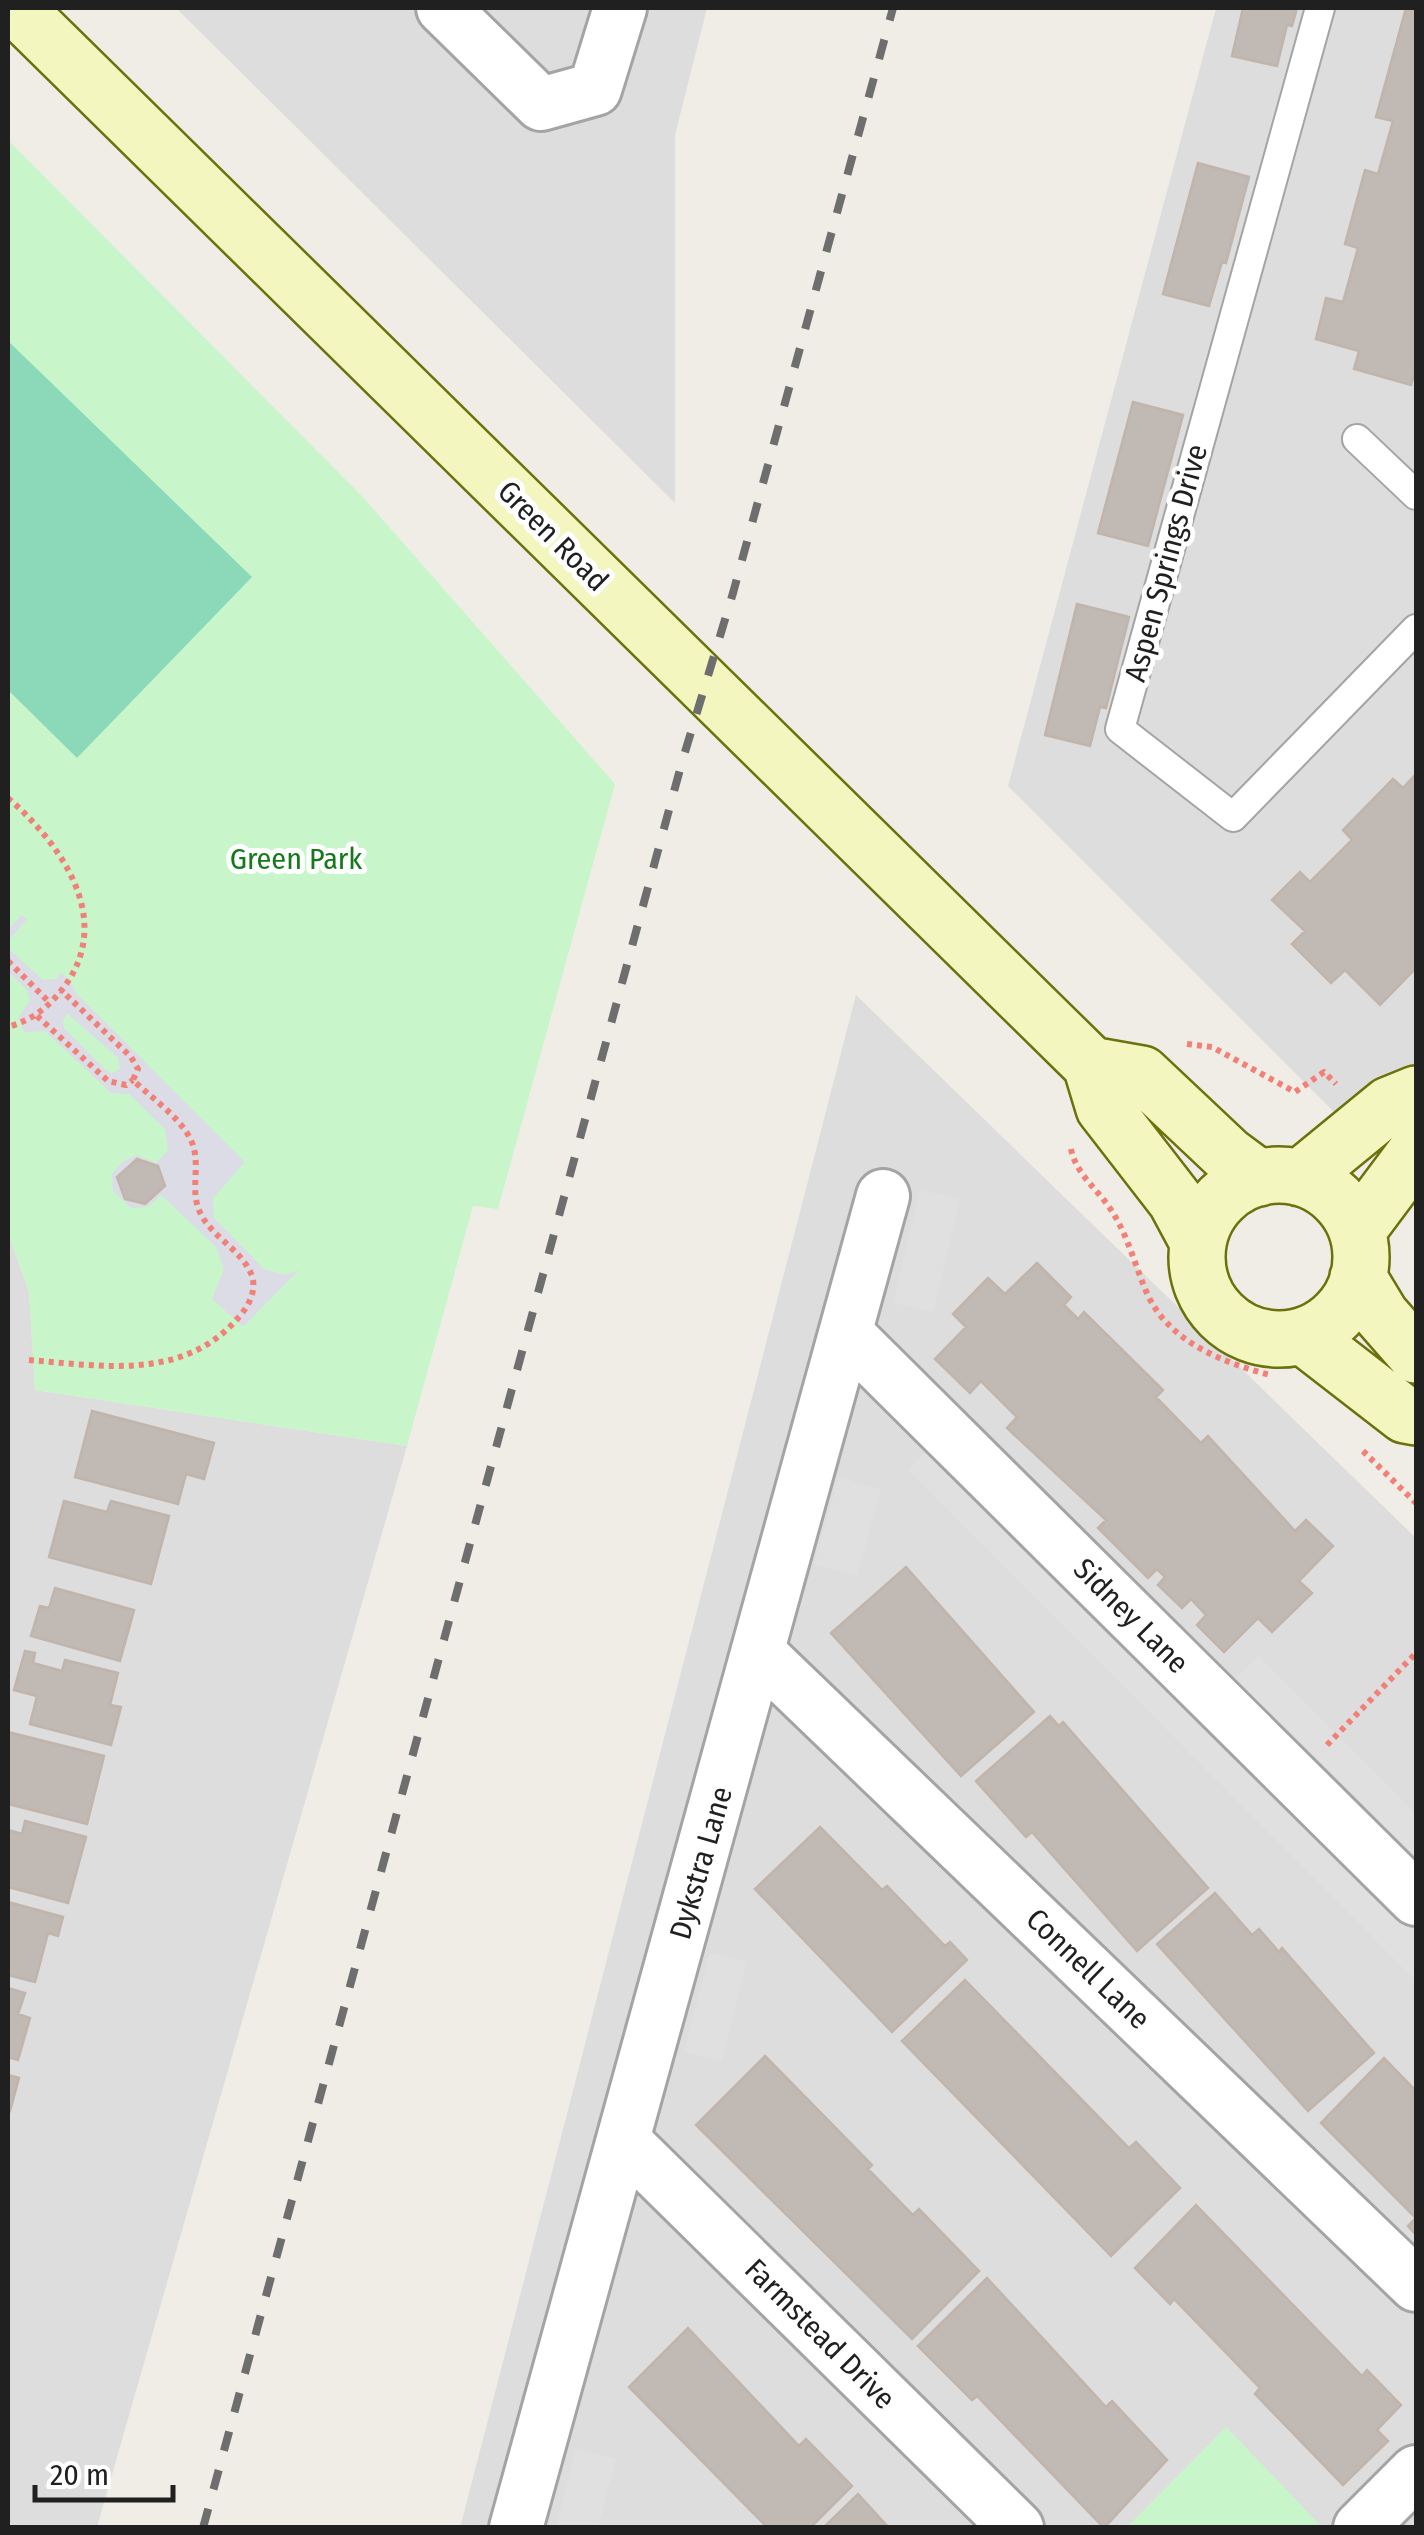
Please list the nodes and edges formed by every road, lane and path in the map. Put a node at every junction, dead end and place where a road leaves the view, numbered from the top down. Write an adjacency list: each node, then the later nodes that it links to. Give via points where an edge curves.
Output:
1 (16, 8): 15 (street, Green Road)
2 (443, 8): 3 (street, via 541,104 595,89)
3 (620, 8)
4 (1320, 8): 7 (lane, Aspen Springs Drive, via 1120,729 1233,817)
5 (1357, 440): 6 (lane)
6 (1416, 495)
7 (1416, 629)
8 (8, 798): 10 (path, via 42,827 88,922 80,958)
9 (8, 961): 11 (path)
10 (61, 990): 11 (path); 16 (path, via 131,1057 138,1069)
11 (50, 1002): 12 (path)
12 (37, 1016): 13 (path); 16 (path, via 108,1081)
13 (8, 1027)
14 (1176, 1042): 17 (path, via 1212,1048 1296,1092 1324,1072)
15 (1091, 1065): 19 (street, via 1142,1074 1228,1155); 21 (street, Green Road, via 1104,1108 1176,1201)
16 (134, 1080): 26 (path, via 189,1136 200,1213 242,1260 254,1291 236,1321 169,1361 137,1368)
17 (1394, 1107): 19 (street)
18 (1416, 1152): 22 (street)
19 (1280, 1178): 21 (street, via 1219,1202); 22 (street, via 1329,1192)
20 (883, 1196): 23 (street, Dykstra Lane)
21 (1198, 1242): 24 (street, via 1201,1284 1224,1319 1261,1337)
22 (1358, 1254): 24 (street, via 1344,1307); 25 (street, via 1381,1315)
23 (846, 1333): 29 (street, Dykstra Lane); 30 (street, Sidney Lane)
24 (1303, 1336): 27 (street)
25 (1416, 1355)
26 (29, 1360)
27 (1416, 1417)
28 (1416, 1653): 30 (path)
29 (760, 1654): 32 (street, Dykstra Lane); 33 (street, Connell Lane)
30 (1295, 1779): 31 (street, Sidney Lane)
31 (1416, 1899)
32 (623, 2140): 35 (street, Dykstra Lane); 36 (street, Farmstead Drive)
33 (1416, 2285)
34 (1416, 2472): 37 (street)
35 (516, 2528)
36 (1017, 2528)
37 (1360, 2528)

